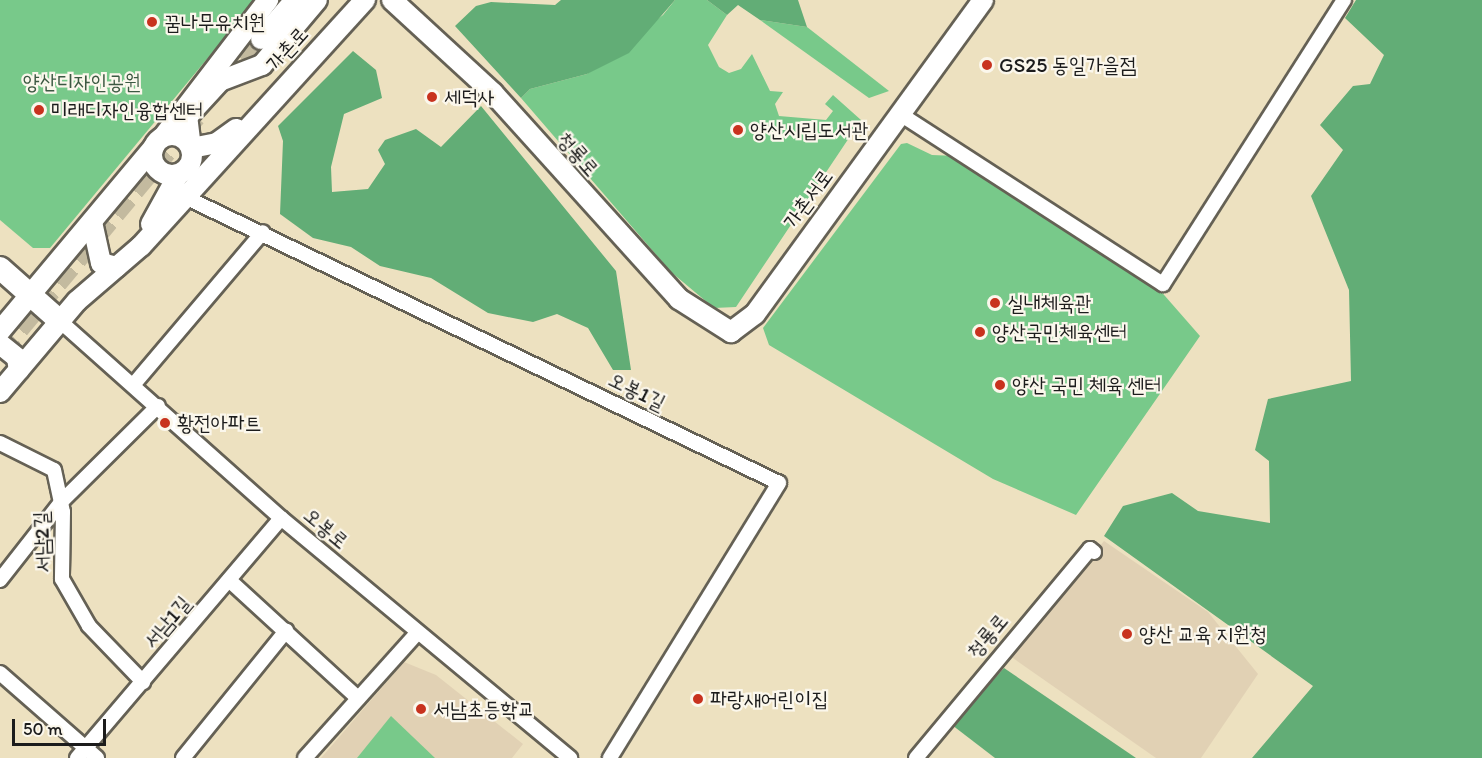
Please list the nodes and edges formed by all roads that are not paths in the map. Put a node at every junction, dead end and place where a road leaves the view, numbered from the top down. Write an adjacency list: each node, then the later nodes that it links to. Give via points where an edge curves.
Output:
1 (268, 0): 9 (main road)
2 (296, 0): 8 (main road)
3 (317, 0): 11 (main road)
4 (365, 0): 10 (main road, 가촌로)
5 (392, 0): 25 (main road, 청룡로, via 493,93 679,299)
6 (983, 0): 12 (main road, 가촌서로)
7 (1344, 0): 12 (street, via 1163,284)
8 (261, 39)
9 (233, 40): 11 (main road, via 242,64); 13 (main road)
10 (310, 59): 14 (main road, via 290,69 232,133 217,143); 16 (main road, 가촌로)
11 (257, 69): 14 (main road, via 220,81 206,94 187,117)
12 (900, 114): 25 (main road, 가촌서로, via 755,314)
13 (158, 142): 14 (main road, via 183,138); 15 (main road, via 154,166 165,174); 17 (main road)
14 (191, 148): 15 (main road, via 192,161)
15 (178, 175): 19 (main road)
16 (185, 197): 18 (street, 오봉1길); 19 (main road, 가촌로)
17 (92, 222): 20 (main road, via 101,263); 22 (main road)
18 (263, 232): 28 (street); 49 (street, 오봉1길, via 780,483)
19 (141, 246): 20 (main road)
20 (117, 267): 23 (main road)
21 (0, 268): 22 (main road)
22 (31, 295): 23 (main road); 24 (main road)
23 (61, 322): 27 (main road); 28 (street, 오봉로)
24 (0, 330)
25 (731, 332)
26 (0, 344): 27 (main road, via 16,358)
27 (19, 370): 29 (main road)
28 (134, 384): 30 (street, 오봉로)
29 (0, 392)
30 (158, 406): 32 (street); 33 (street, 오봉로)
31 (0, 443): 32 (street, 서남2길, via 54,470)
32 (62, 501): 35 (street); 40 (street, 서남2길, via 66,588 89,626)
33 (281, 518): 36 (street, 서남1길); 38 (street, 오봉로)
34 (1094, 552): 50 (street, 청룡로, via 1090,549)
35 (0, 580)
36 (229, 580): 37 (street); 40 (street, 서남1길)
37 (286, 631): 41 (street); 45 (street)
38 (417, 633): 41 (street); 42 (street, 오봉로)
39 (0, 673): 43 (street)
40 (143, 682): 43 (street, 서남1길)
41 (358, 698): 46 (street)
42 (555, 745): 47 (street); 48 (street, 오봉로)
43 (81, 753): 44 (street)
44 (97, 758)
45 (183, 758)
46 (306, 758)
47 (547, 758)
48 (570, 758)
49 (610, 758)
50 (916, 758)

